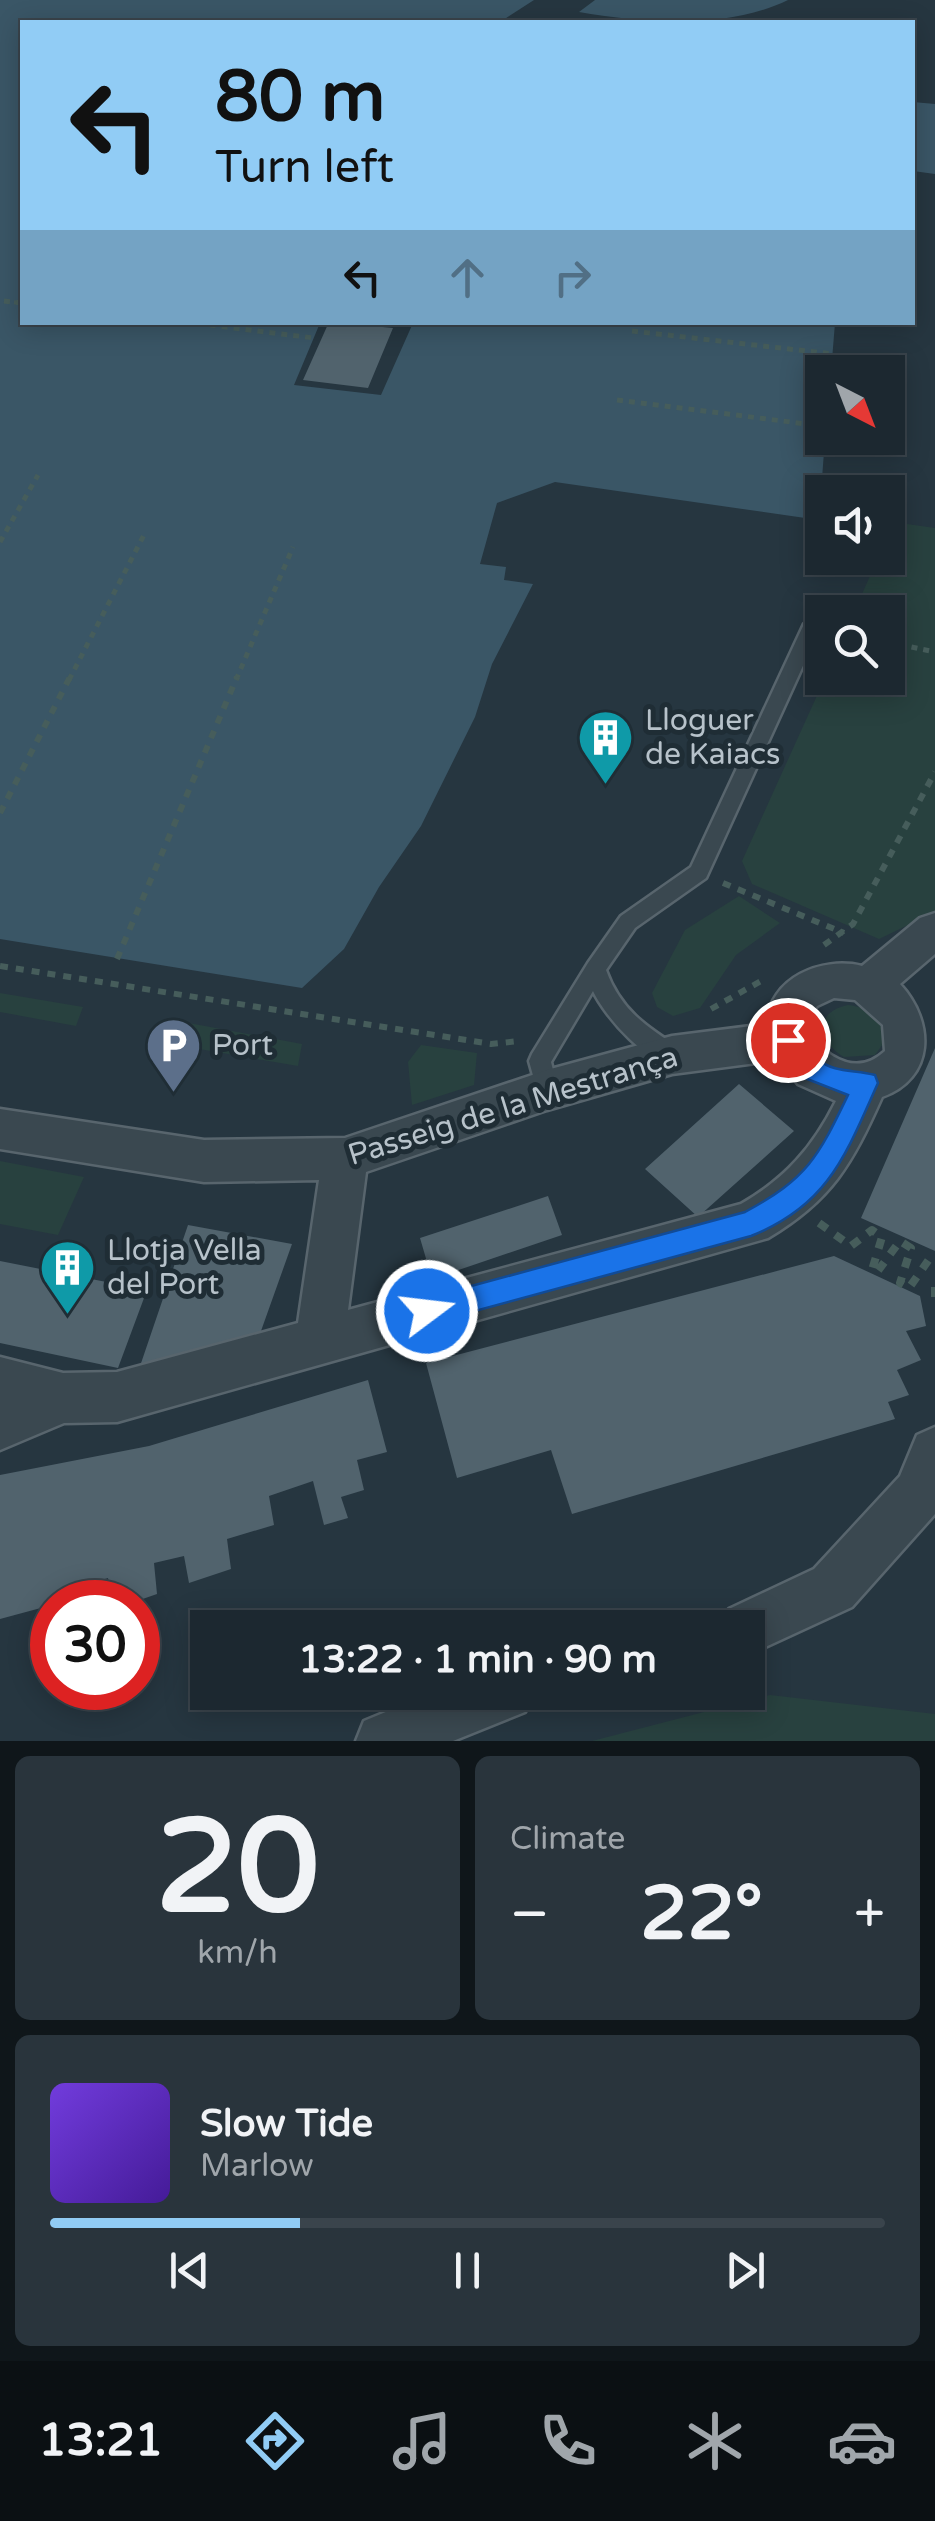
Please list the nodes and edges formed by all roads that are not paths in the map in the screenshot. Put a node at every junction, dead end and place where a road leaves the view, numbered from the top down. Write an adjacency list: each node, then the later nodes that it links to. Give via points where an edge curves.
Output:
1 (805, 641): 4 (lane, via 699,872 628,922)
2 (935, 930): 5 (street)
3 (935, 946): 5 (street)
4 (595, 969): 7 (lane, via 616,1018); 9 (lane, via 540,1061)
5 (883, 997): 6 (street, via 830,980 799,994 790,1008); 8 (street, via 909,1040 906,1056 897,1069)
6 (788, 1040): 7 (street, Passeig de la Mestrança); 8 (street, via 811,1069 837,1081)
7 (654, 1043): 9 (street, Passeig de la Mestrança)
8 (866, 1083): 12 (street, via 829,1163 790,1202 751,1224)
9 (547, 1090): 11 (street, Passeig de la Mestrança)
10 (0, 1129): 11 (street, Passeig de la Mestrança, via 204,1161)
11 (345, 1159): 12 (street)
12 (320, 1340): 14 (street, via 117,1397)
13 (0, 1382): 14 (street)
14 (62, 1398): 15 (street)
15 (0, 1425)
16 (935, 1453): 17 (street, via 918,1494 833,1588)
17 (765, 1620)
18 (461, 1710): 19 (street)
19 (384, 1741)

